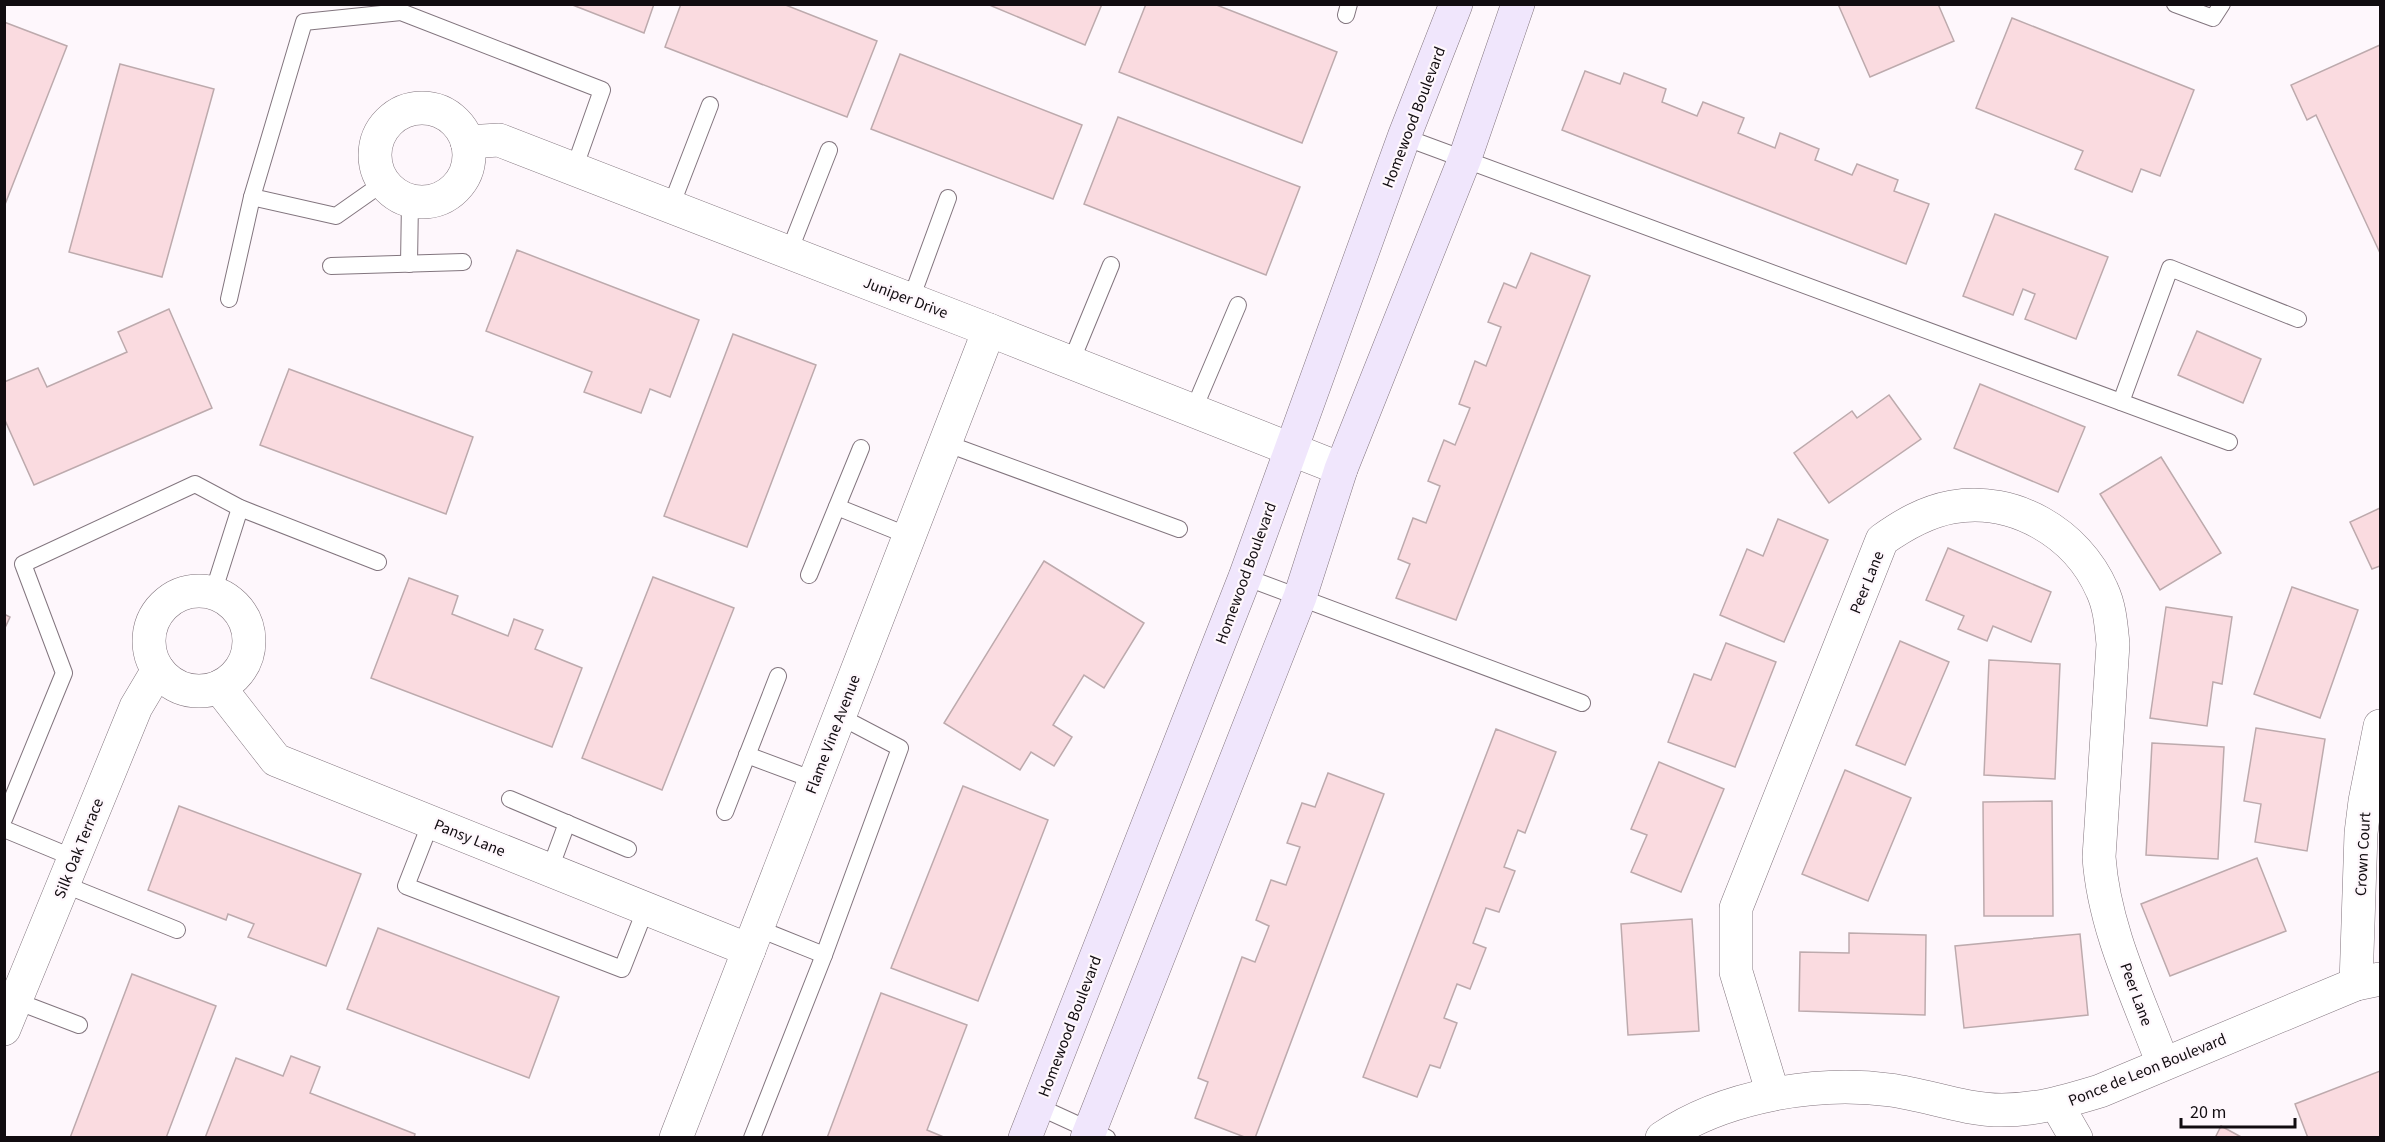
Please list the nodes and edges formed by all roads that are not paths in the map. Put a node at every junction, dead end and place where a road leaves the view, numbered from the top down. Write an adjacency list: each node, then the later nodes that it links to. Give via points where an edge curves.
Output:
1 (1456, 4): 6 (street, Homewood Boulevard)
2 (1518, 4): 9 (street)
3 (2175, 4): 4 (lane, via 2213,18)
4 (2222, 4)
5 (710, 105): 15 (lane)
6 (1404, 137): 9 (lane); 32 (street, Homewood Boulevard)
7 (467, 142): 10 (street, Juniper Drive, via 499,140); 11 (street, via 460,127 433,109 400,112 387,122 374,152); 14 (street, via 469,159 456,188 426,203)
8 (829, 150): 16 (lane)
9 (1465, 158): 27 (lane); 33 (street)
10 (574, 169): 12 (lane, via 603,90 401,12 304,22); 15 (street, Juniper Drive)
11 (383, 183): 12 (lane, via 336,216); 14 (street, via 395,195)
12 (252, 197): 21 (lane)
13 (948, 198): 22 (lane)
14 (410, 201): 18 (lane)
15 (671, 206): 16 (street, Juniper Drive)
16 (789, 252): 22 (street, Juniper Drive)
17 (463, 262): 18 (lane)
18 (409, 264): 20 (lane)
19 (1111, 265): 26 (lane)
20 (332, 266)
21 (229, 299)
22 (911, 299): 25 (street, Juniper Drive)
23 (1238, 305): 28 (lane)
24 (2298, 319): 27 (lane, via 2170,268)
25 (989, 330): 26 (street, Juniper Drive); 30 (street, Flame Vine Avenue)
26 (1071, 362): 28 (street, Juniper Drive)
27 (2121, 402): 29 (lane)
28 (1193, 411): 32 (street, Juniper Drive)
29 (2229, 442)
30 (945, 443): 36 (lane); 37 (street, Flame Vine Avenue)
31 (861, 448): 34 (lane)
32 (1290, 449): 33 (street, Juniper Drive); 40 (street, Homewood Boulevard)
33 (1341, 469): 42 (street)
34 (837, 507): 37 (lane); 39 (lane)
35 (240, 508): 38 (lane); 41 (lane); 53 (lane, via 195,484 23,564 64,673)
36 (1179, 529)
37 (909, 536): 47 (street, Flame Vine Avenue)
38 (378, 562)
39 (809, 575)
40 (1245, 577): 42 (lane); 70 (street, Homewood Boulevard)
41 (213, 593): 43 (street, via 195,591 164,605 149,636); 45 (street, via 241,613 248,629 244,664 234,678)
42 (1300, 597): 46 (lane); 71 (street)
43 (158, 670): 45 (street, via 170,682 186,689 203,691); 59 (street, Silk Oak Terrace, via 136,707)
44 (778, 676): 49 (lane)
45 (219, 687): 54 (street, Pansy Lane, via 276,760)
46 (1582, 703)
47 (839, 716): 50 (street, Flame Vine Avenue); 63 (lane, via 900,748)
48 (2380, 726): 64 (street, Crown Court, via 2361,833)
49 (747, 755): 50 (lane); 52 (lane)
50 (814, 780): 62 (street, Flame Vine Avenue)
51 (510, 800): 55 (lane)
52 (725, 812)
53 (4, 819)
54 (431, 822): 58 (street, Pansy Lane); 60 (lane, via 406,886 622,969)
55 (567, 823): 57 (lane); 58 (lane)
56 (4, 829): 59 (lane)
57 (628, 849)
58 (550, 869): 60 (street, Pansy Lane)
59 (69, 871): 61 (lane); 65 (street, Silk Oak Terrace)
60 (646, 908): 62 (street, Pansy Lane)
61 (177, 930)
62 (753, 939): 63 (lane); 72 (street, Flame Vine Avenue)
63 (824, 955): 73 (lane)
64 (2368, 982): 67 (street, Ponce de Leon Boulevard)
65 (10, 1015): 66 (lane)
66 (79, 1025)
67 (2163, 1064): 68 (street, Peer Lane, via 2108,918 2101,888 2099,857 2113,644 2103,591 2090,567 2053,530 2030,517 1979,505 1927,514 1882,540 1736,908 1736,972); 69 (street, Ponce de Leon Boulevard)
68 (1773, 1094): 69 (street, Ponce de Leon Boulevard, via 1835,1087 1890,1090 1972,1108 2030,1109); 75 (street, Ponce de Leon Boulevard, via 1720,1109)
69 (2057, 1105): 76 (street)
70 (1037, 1106): 71 (lane); 74 (street, Homewood Boulevard)
71 (1095, 1135)
72 (676, 1137)
73 (752, 1137)
74 (1025, 1137)
75 (1662, 1137)
76 (2076, 1137)

